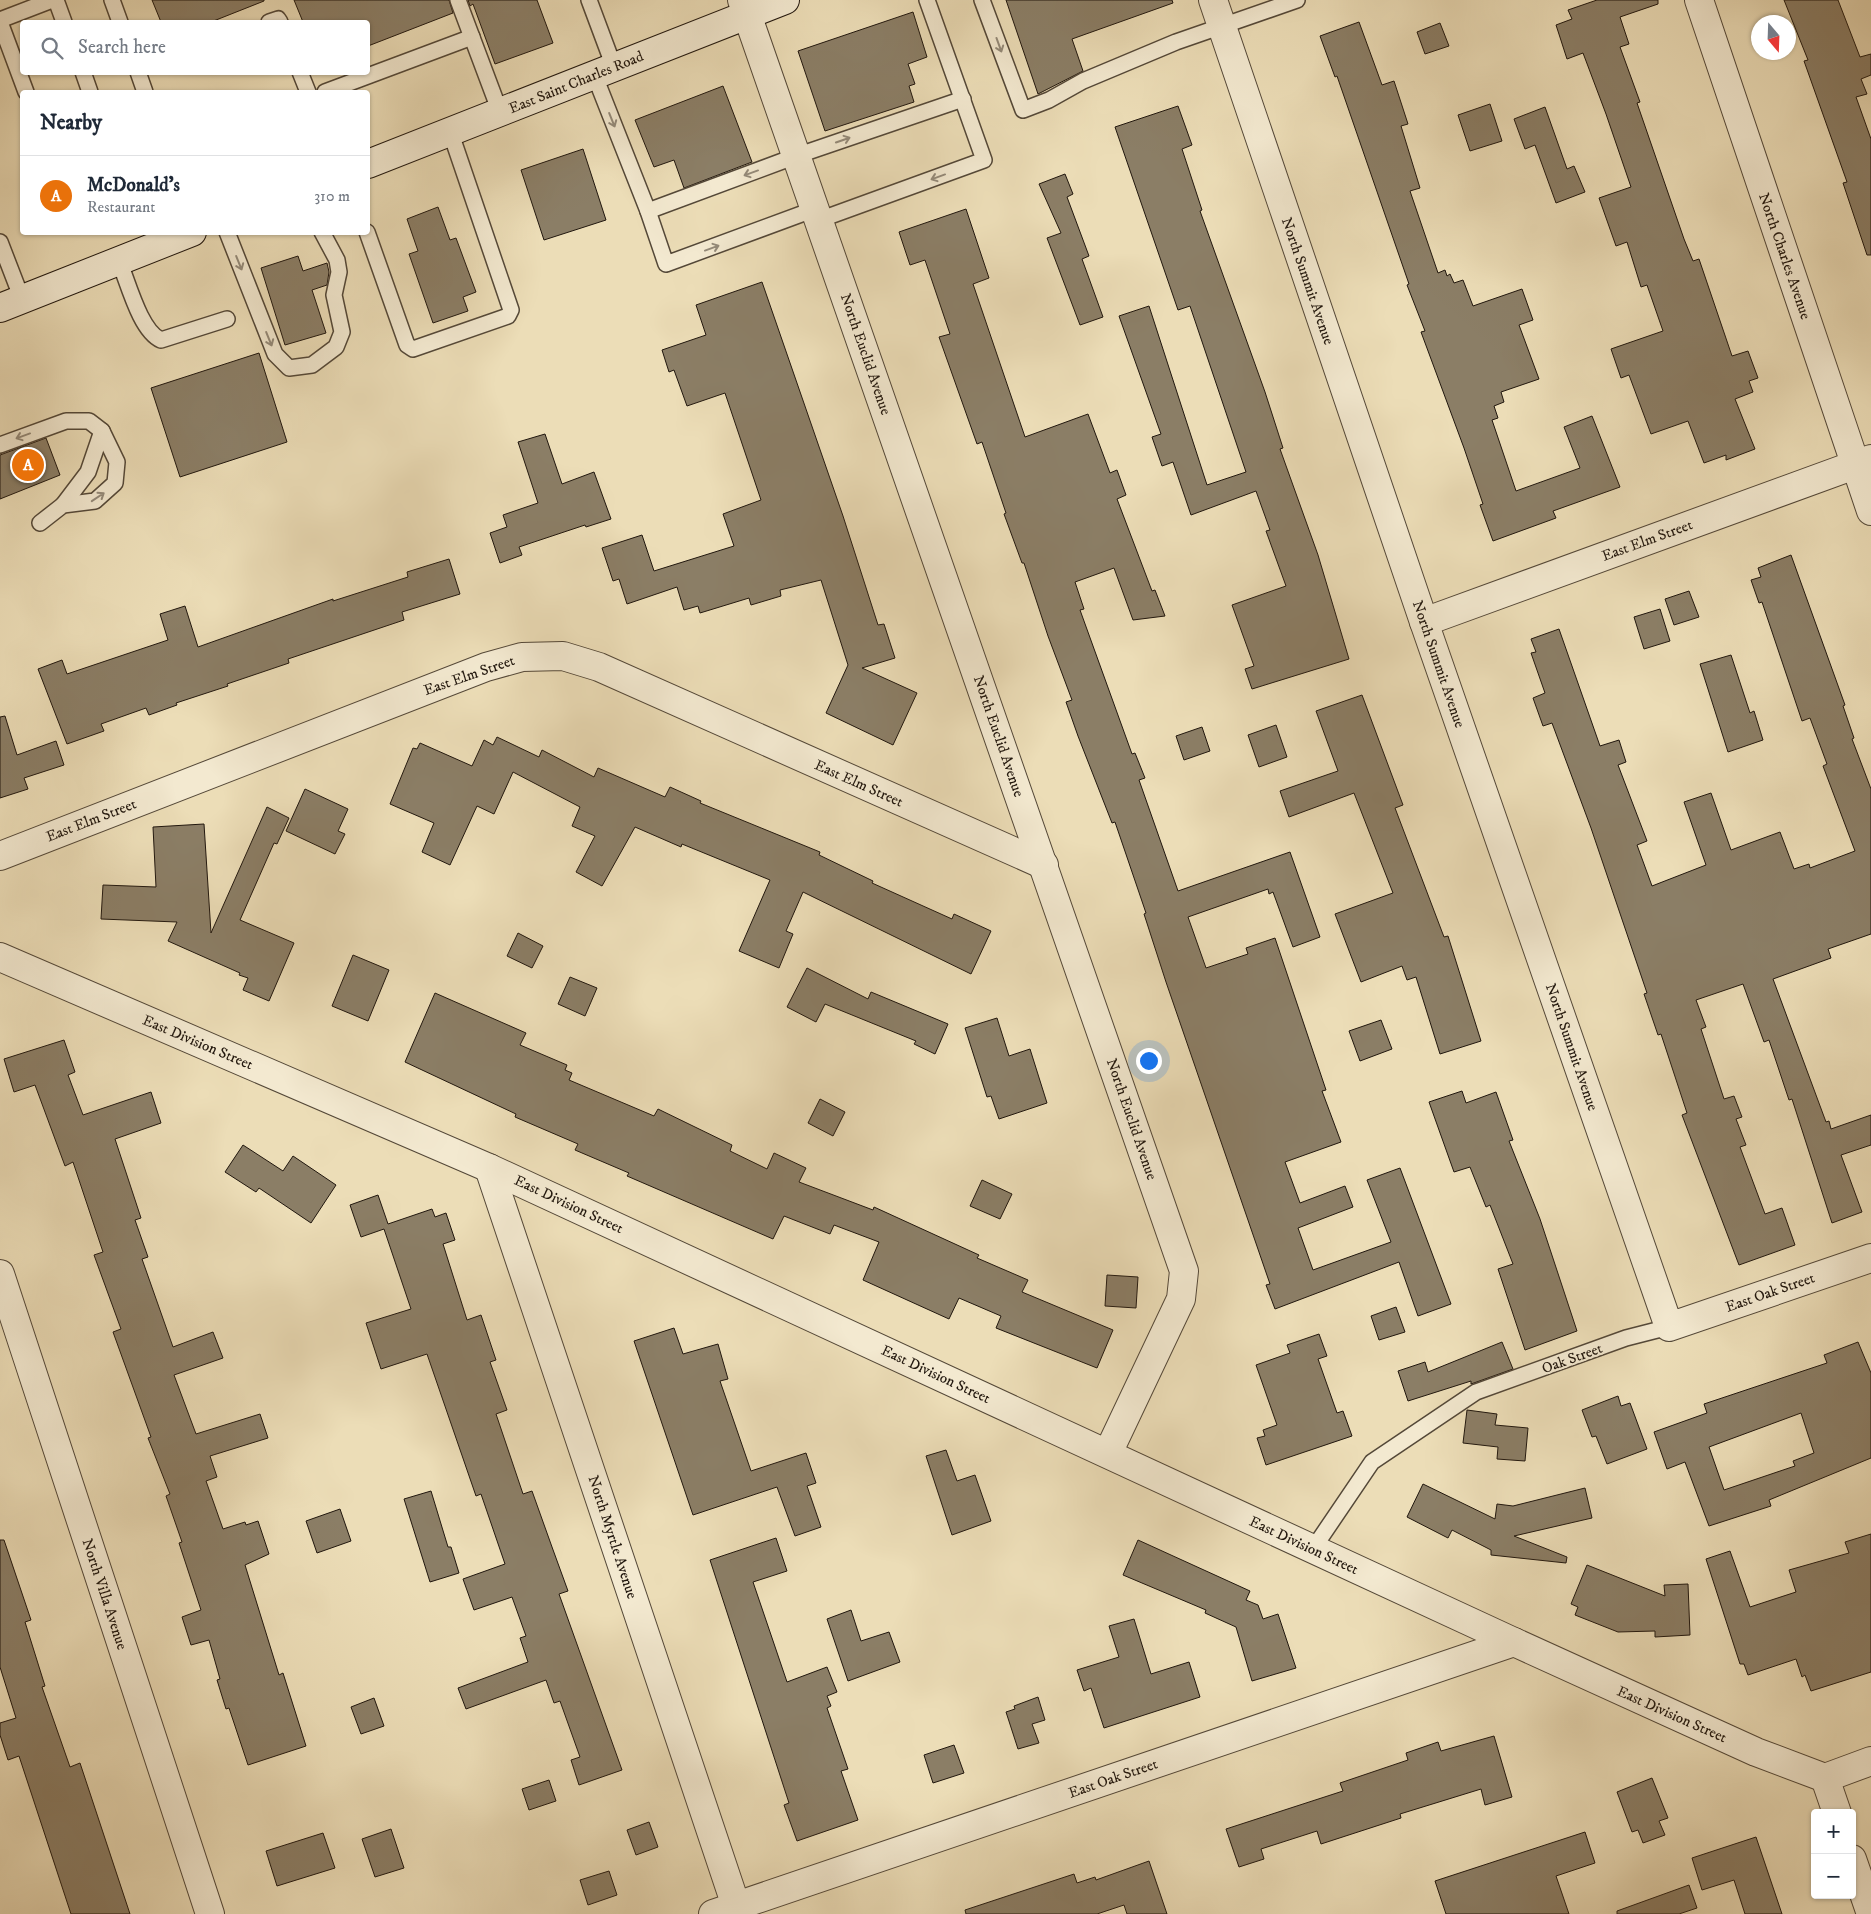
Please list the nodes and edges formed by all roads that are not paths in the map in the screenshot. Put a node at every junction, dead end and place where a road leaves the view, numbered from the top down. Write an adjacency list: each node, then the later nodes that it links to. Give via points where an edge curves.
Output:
1 (52, 0): 15 (lane)
2 (56, 0): 13 (lane)
3 (112, 0): 14 (lane)
4 (458, 0): 17 (lane)
5 (589, 0): 18 (lane)
6 (785, 0): 12 (street, East Saint Charles Road)
7 (927, 0): 27 (lane)
8 (982, 0): 16 (lane, one-way to 16, via 1023,110 1176,42)
9 (1212, 0): 16 (street, North Summit Avenue)
10 (1297, 0): 16 (lane)
11 (1699, 0): 44 (street, North Charles Avenue)
12 (744, 7): 18 (street, East Saint Charles Road); 30 (street, North Euclid Avenue)
13 (63, 20)
14 (119, 20)
15 (0, 21): 22 (lane)
16 (1222, 27): 48 (street, North Summit Avenue)
17 (472, 37): 26 (lane); 28 (lane)
18 (604, 71): 28 (street, East Saint Charles Road); 32 (lane, one-way to 32)
19 (83, 75): 23 (lane)
20 (140, 75): 24 (lane)
21 (301, 75): 25 (lane)
22 (25, 90)
23 (89, 90)
24 (144, 90)
25 (307, 90)
26 (330, 90)
27 (963, 99): 30 (lane, one-way to 27); 33 (lane, one-way to 33, via 984,160)
28 (500, 112): 29 (street, East Saint Charles Road)
29 (450, 131): 31 (street, East Saint Charles Road); 37 (lane, via 511,310 508,316 413,349 407,345)
30 (796, 156): 32 (lane, one-way to 32); 33 (street, North Euclid Avenue)
31 (370, 163)
32 (648, 211): 33 (lane, one-way to 33, via 666,264)
33 (817, 215): 50 (street, North Euclid Avenue)
34 (184, 235): 39 (street)
35 (227, 235): 36 (lane, one-way to 36, via 275,354 289,368 312,365 336,347 342,332 334,295 339,272 337,260)
36 (324, 235)
37 (368, 235)
38 (0, 242): 40 (lane)
39 (119, 261): 40 (street); 41 (lane, via 152,336 160,340)
40 (11, 303)
41 (227, 319)
42 (102, 431): 43 (lane, one-way to 43, via 89,421 66,421); 45 (lane, via 88,472); 45 (lane, one-way to 42, via 95,501 115,484 117,462)
43 (0, 445)
44 (1863, 462): 46 (street, North Charles Avenue); 48 (street, East Elm Street)
45 (63, 505): 47 (lane)
46 (1871, 511)
47 (40, 523)
48 (1424, 622): 55 (street, North Summit Avenue)
49 (0, 856): 50 (street, East Elm Street, via 486,666 522,657 563,656 599,667)
50 (1044, 865): 56 (street, North Euclid Avenue, via 1184,1271 1181,1299)
51 (0, 957): 52 (street, East Division Street)
52 (489, 1168): 56 (street, East Division Street); 63 (street, North Myrtle Avenue)
53 (1871, 1258): 55 (street, East Oak Street)
54 (0, 1274): 64 (street, North Villa Avenue)
55 (1669, 1327): 57 (lane, Oak Street, via 1626,1338 1476,1392 1372,1462)
56 (1108, 1453): 57 (street, East Division Street)
57 (1313, 1549): 58 (street, East Division Street)
58 (1514, 1642): 60 (street, East Division Street, via 1756,1752); 63 (street, East Oak Street)
59 (1871, 1761): 60 (street)
60 (1825, 1778): 61 (street)
61 (1836, 1809)
62 (1856, 1871): 65 (street)
63 (725, 1910)
64 (210, 1914)
65 (1871, 1914)

